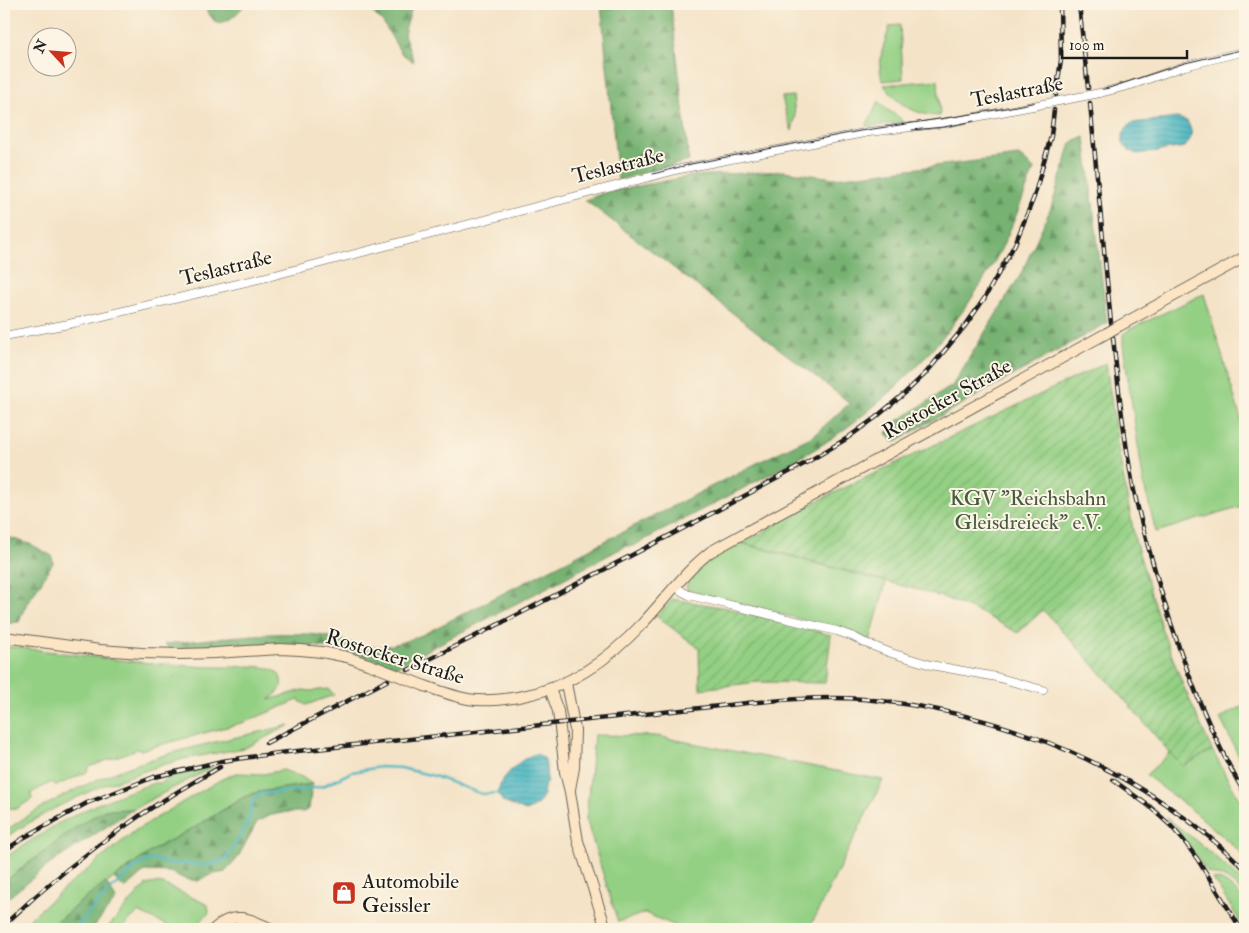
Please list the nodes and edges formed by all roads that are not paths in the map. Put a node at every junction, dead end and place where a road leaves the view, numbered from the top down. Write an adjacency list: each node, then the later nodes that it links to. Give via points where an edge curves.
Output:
1 (1245, 51): 3 (street, Teslastraße, bridge, via 1100,93 680,169 275,275 69,324)
2 (1245, 257): 4 (main road, Rostocker Straße, bridge, via 710,552)
3 (4, 336)
4 (676, 586): 6 (main road, Rostocker Straße, via 608,657); 8 (street, via 689,595 837,631 931,665)
5 (4, 637): 7 (main road, Rostocker Straße, bridge, via 100,650 181,654 280,649 322,652 470,699 506,699)
6 (566, 683): 7 (main road, Rostocker Straße); 9 (main road, via 575,730)
7 (550, 689): 9 (main road, via 558,711)
8 (1043, 690)
9 (570, 792): 12 (main road, via 578,841)
10 (214, 929): 11 (main road, via 236,917 251,919)
11 (272, 929)
12 (606, 929)

